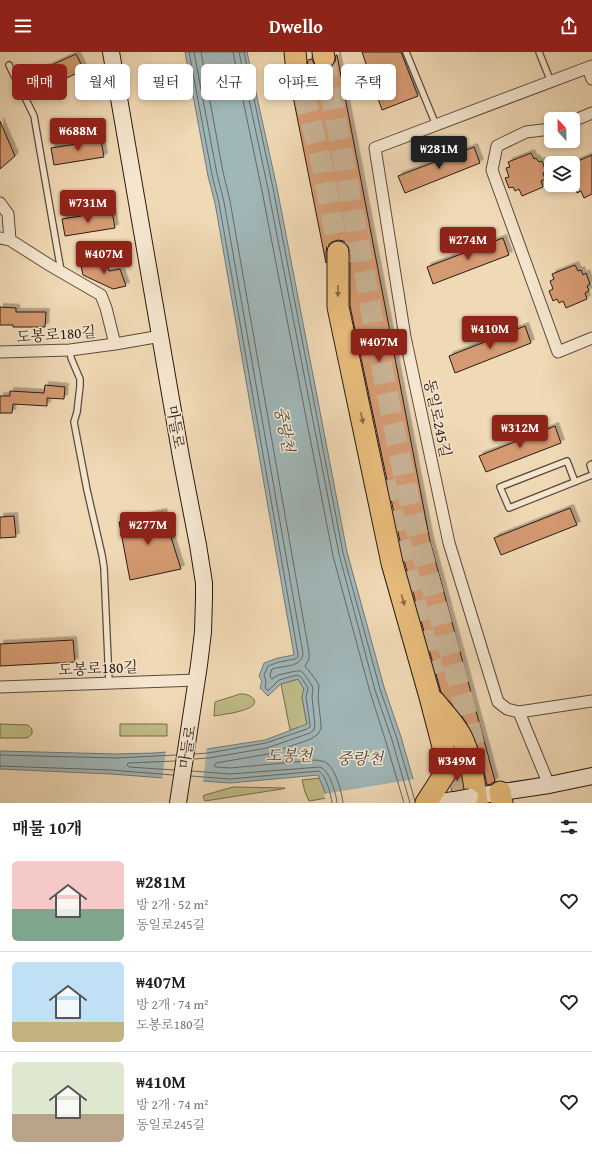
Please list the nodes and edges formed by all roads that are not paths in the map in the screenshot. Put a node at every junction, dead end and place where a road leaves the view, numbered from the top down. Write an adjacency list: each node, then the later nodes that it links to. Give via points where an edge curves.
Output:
1 (111, 52): 16 (street, 마들로)
2 (406, 52): 10 (lane)
3 (539, 52): 7 (lane)
4 (9, 65): 15 (lane, via 34,116)
5 (590, 67): 6 (street); 7 (street, 동일로245길)
6 (592, 80)
7 (551, 82): 10 (street, 동일로245길)
8 (592, 113): 9 (street)
9 (580, 118)
10 (436, 125): 30 (street, 동일로245길, via 375,148 405,336 449,543 498,702 507,709)
11 (544, 130): 17 (street, via 526,132 498,146 492,170 558,352)
12 (0, 203): 13 (street, via 8,214)
13 (5, 239): 15 (street, 도봉로180길)
14 (338, 252): 28 (highway, one-way to 28, via 338,307 392,563)
15 (61, 272): 18 (street, 도봉로180길, via 102,296)
16 (161, 336): 18 (street, 도봉로180길); 25 (street, 마들로, via 204,583 204,620)
17 (592, 338)
18 (115, 344): 19 (street, 도봉로180길)
19 (70, 350): 20 (street, 도봉로180길); 26 (lane, via 80,379 74,422 104,568)
20 (0, 352)
21 (592, 464): 22 (lane)
22 (592, 471)
23 (592, 475): 24 (lane)
24 (575, 482): 24 (lane, via 509,508 500,487 567,461)
25 (197, 680): 26 (street, 도봉로180길); 34 (street, 마들로)
26 (109, 683): 27 (street, 도봉로180길)
27 (0, 687)
28 (433, 700): 35 (highway, via 455,726 465,745 470,765); 36 (highway, via 447,762 446,772)
29 (592, 701): 30 (street)
30 (519, 712): 32 (street)
31 (592, 776): 32 (street)
32 (549, 785): 33 (street)
33 (501, 798): 35 (street)
34 (179, 800)
35 (466, 800): 37 (street)
36 (426, 803)
37 (434, 803)

